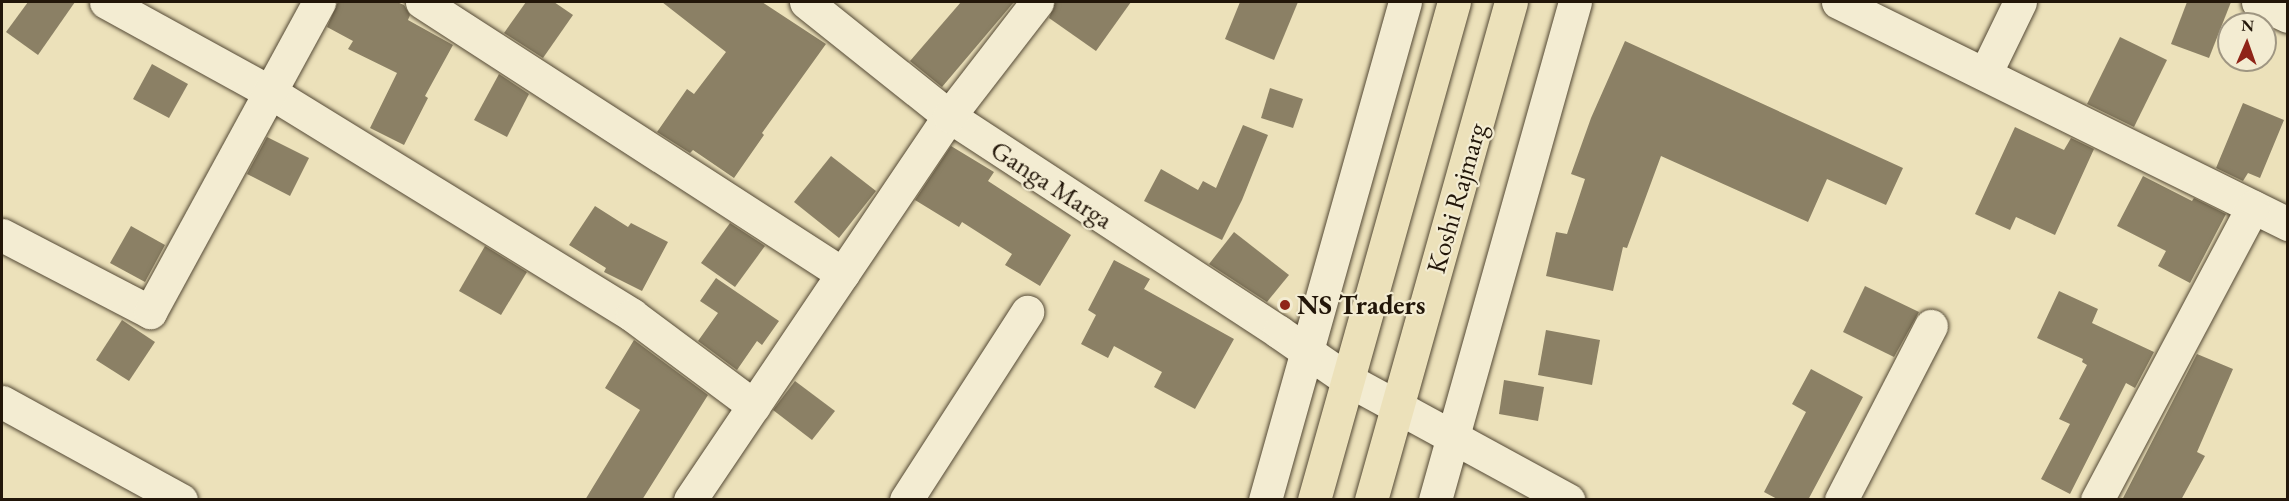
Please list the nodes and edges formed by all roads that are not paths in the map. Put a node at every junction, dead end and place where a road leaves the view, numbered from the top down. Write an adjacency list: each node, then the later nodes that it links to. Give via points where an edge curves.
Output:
1 (106, 2): 15 (street)
2 (319, 2): 15 (street)
3 (422, 2): 20 (street)
4 (806, 2): 16 (street, Ganga Marga)
5 (1037, 2): 16 (street)
6 (1404, 2): 23 (street)
7 (1454, 2): 24 (main road, Koshi Rajmarg)
8 (1511, 2): 27 (main road, Koshi Rajmarg)
9 (1575, 2): 28 (street)
10 (1838, 2): 14 (street)
11 (2020, 2): 14 (street)
12 (2258, 2): 13 (street)
13 (2288, 16)
14 (1985, 74): 17 (street)
15 (270, 92): 19 (street, via 150,312); 26 (street, via 632,315)
16 (949, 116): 20 (street); 23 (street, Ganga Marga)
17 (2253, 207): 18 (street); 38 (street)
18 (2288, 224)
19 (2, 235)
20 (843, 274): 26 (street)
21 (1028, 312): 31 (street)
22 (1931, 326): 37 (street)
23 (1307, 353): 24 (street, Ganga Marga); 32 (street)
24 (1348, 380): 27 (street, Ganga Marga); 33 (main road, Koshi Rajmarg)
25 (2, 402): 29 (street)
26 (754, 406): 30 (street)
27 (1396, 408): 28 (street, Ganga Marga); 34 (main road, Koshi Rajmarg)
28 (1452, 438): 35 (street); 36 (street, Ganga Marga)
29 (181, 500)
30 (690, 500)
31 (906, 500)
32 (1266, 500)
33 (1314, 500)
34 (1371, 500)
35 (1434, 500)
36 (1568, 500)
37 (1841, 500)
38 (2097, 500)

